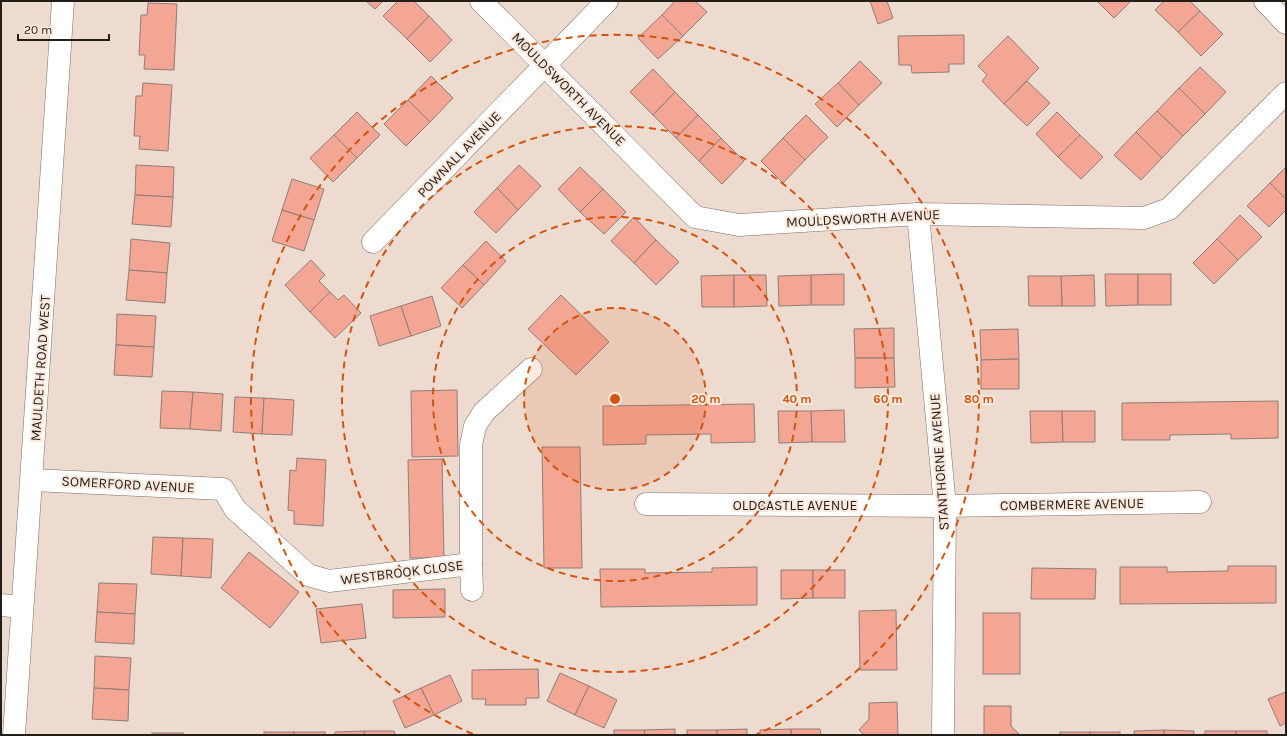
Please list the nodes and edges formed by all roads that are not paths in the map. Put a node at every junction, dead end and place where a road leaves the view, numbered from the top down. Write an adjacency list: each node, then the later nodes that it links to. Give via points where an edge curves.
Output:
1 (63, 1): 11 (street, MAULDETH ROAD WEST)
2 (481, 1): 6 (street, MOULDSWORTH AVENUE)
3 (607, 1): 6 (street, POWNALL AVENUE)
4 (1265, 1): 5 (street)
5 (1286, 23)
6 (546, 65): 8 (street, MOULDSWORTH AVENUE, via 695,217 739,225); 9 (street, POWNALL AVENUE)
7 (1286, 93): 8 (street, MOULDSWORTH AVENUE, via 1169,209 1144,218)
8 (918, 214): 15 (street, STANTHORNE AVENUE)
9 (373, 242)
10 (532, 369): 16 (street, WESTBROOK CLOSE, via 484,412 475,426 471,445)
11 (32, 480): 12 (street, SOMERFORD AVENUE); 18 (street, MAULDETH ROAD WEST)
12 (223, 489): 16 (street, WESTBROOK CLOSE, via 236,509 308,575 329,581)
13 (1200, 502): 15 (street, COMBERMERE AVENUE)
14 (646, 504): 15 (street, OLDCASTLE AVENUE)
15 (945, 506): 20 (street, STANTHORNE AVENUE)
16 (471, 564): 17 (street)
17 (472, 590)
18 (12, 606): 19 (street, MAULDETH ROAD WEST)
19 (14, 735)
20 (942, 735)

